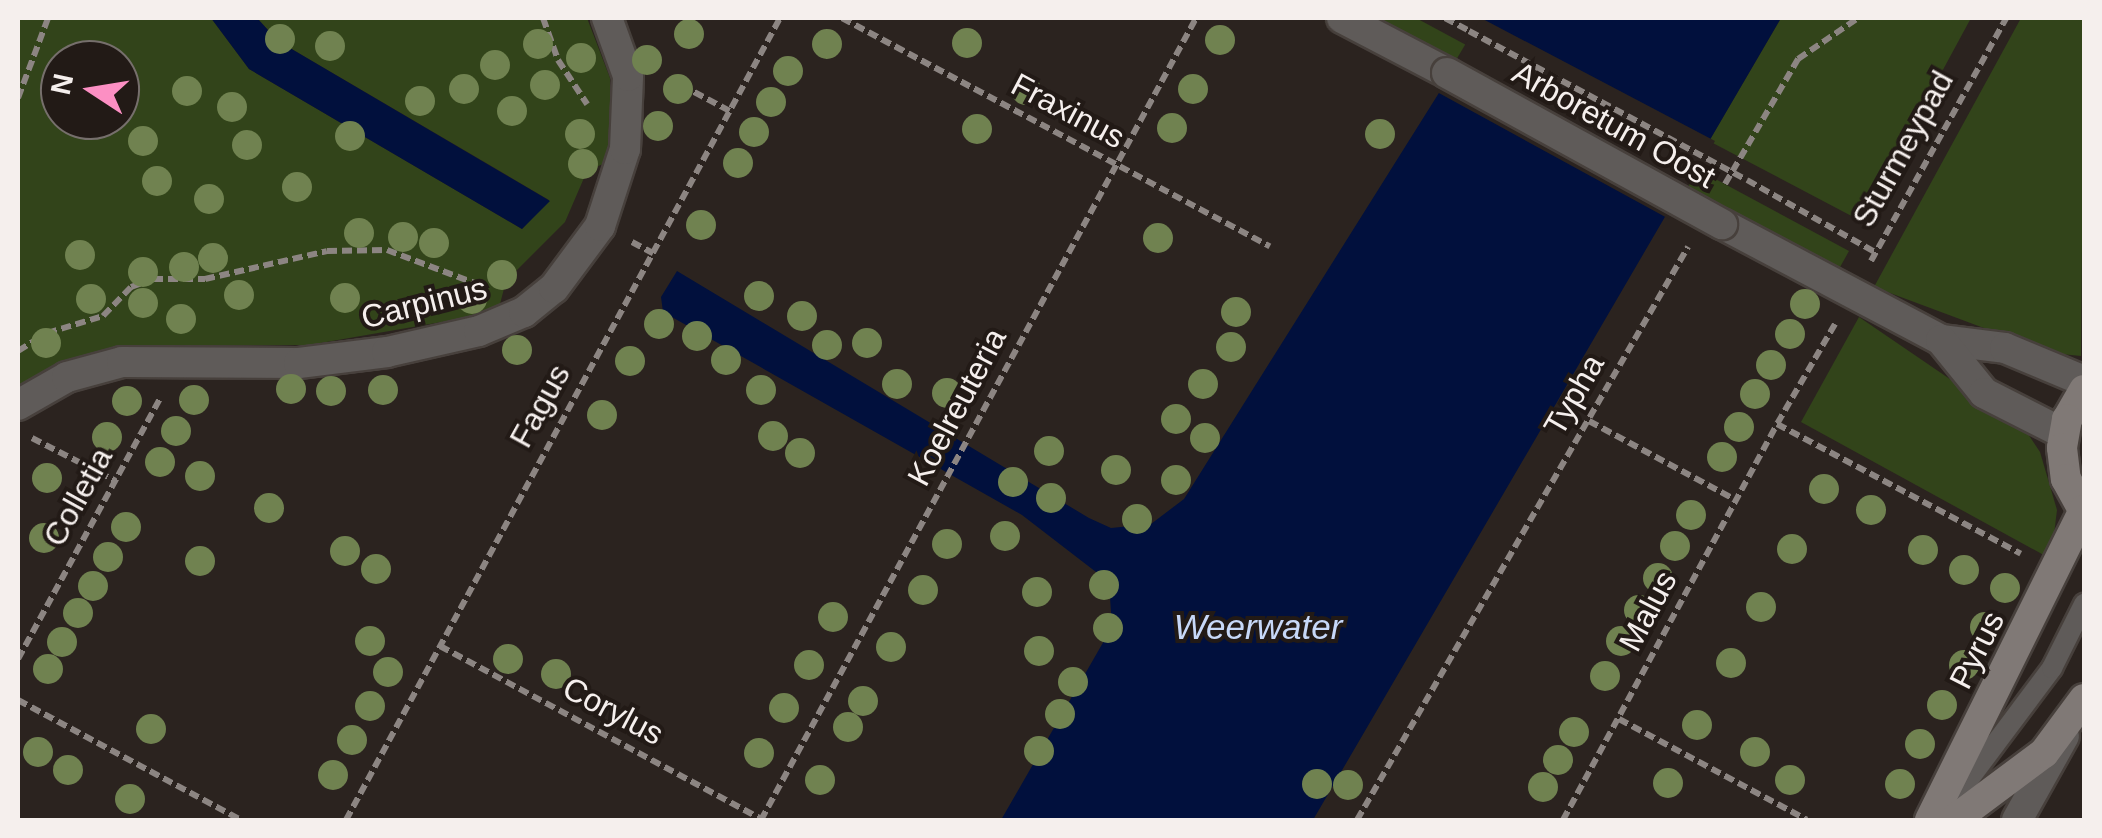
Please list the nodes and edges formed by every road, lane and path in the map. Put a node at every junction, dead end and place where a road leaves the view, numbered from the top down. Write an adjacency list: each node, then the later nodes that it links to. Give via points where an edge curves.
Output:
1 (48, 18): 12 (path)
2 (543, 18): 14 (path, via 558,60)
3 (608, 18): 24 (street, Carpinus, via 628,76 626,149 600,226 554,288 524,312 479,331 387,352 299,363)
4 (780, 18): 13 (path, Fagus)
5 (842, 18): 15 (path, Fraxinus)
6 (1196, 18): 15 (path, Koelreuteria)
7 (1342, 18): 21 (street, Arboretum Oost, bridge)
8 (1445, 18): 19 (path, Arboretum Oost, bridge)
9 (1858, 18): 16 (path, via 1798,59)
10 (2006, 18): 19 (path, Sturmeypad)
11 (680, 77): 13 (path, via 681,85)
12 (18, 98)
13 (730, 111): 37 (path, Fagus)
14 (591, 116)
15 (1116, 165): 18 (path, Fraxinus); 44 (path, Koelreuteria)
16 (1722, 187)
17 (1694, 237): 28 (path, Typha)
18 (1270, 247)
19 (1876, 252): 21 (path)
20 (491, 289): 23 (path, via 387,250 327,251 205,279 153,279 131,287 102,316 47,333)
21 (1854, 293): 22 (street, Arboretum Oost); 29 (path)
22 (1942, 340): 25 (street, Arboretum Oost, via 2005,348); 31 (street, Arboretum Oost, via 1984,392)
23 (18, 351)
24 (181, 358): 27 (street, Carpinus, via 122,362 67,377); 32 (path, Colletia)
25 (2084, 381)
26 (2084, 390): 31 (street)
27 (18, 405)
28 (1588, 420): 33 (path); 45 (path, Typha)
29 (1776, 424): 33 (path, Malus); 35 (path)
30 (18, 431): 32 (path)
31 (2063, 433): 34 (street, via 2062,464)
32 (116, 481): 38 (path, Colletia)
33 (1736, 500): 41 (path, Malus)
34 (2084, 511): 35 (street, Pyrus)
35 (2056, 572): 48 (street, Pyrus)
36 (2084, 604): 48 (lane, via 2052,668)
37 (440, 646): 43 (path, Fagus); 44 (path, Corylus)
38 (18, 658)
39 (18, 700): 42 (path)
40 (2084, 700): 49 (street, via 2044,752); 50 (street)
41 (1619, 718): 46 (path, Malus); 47 (path)
42 (241, 820)
43 (346, 820)
44 (762, 820)
45 (1357, 820)
46 (1564, 820)
47 (1807, 820)
48 (1934, 820)
49 (1954, 820)
50 (2016, 820)

